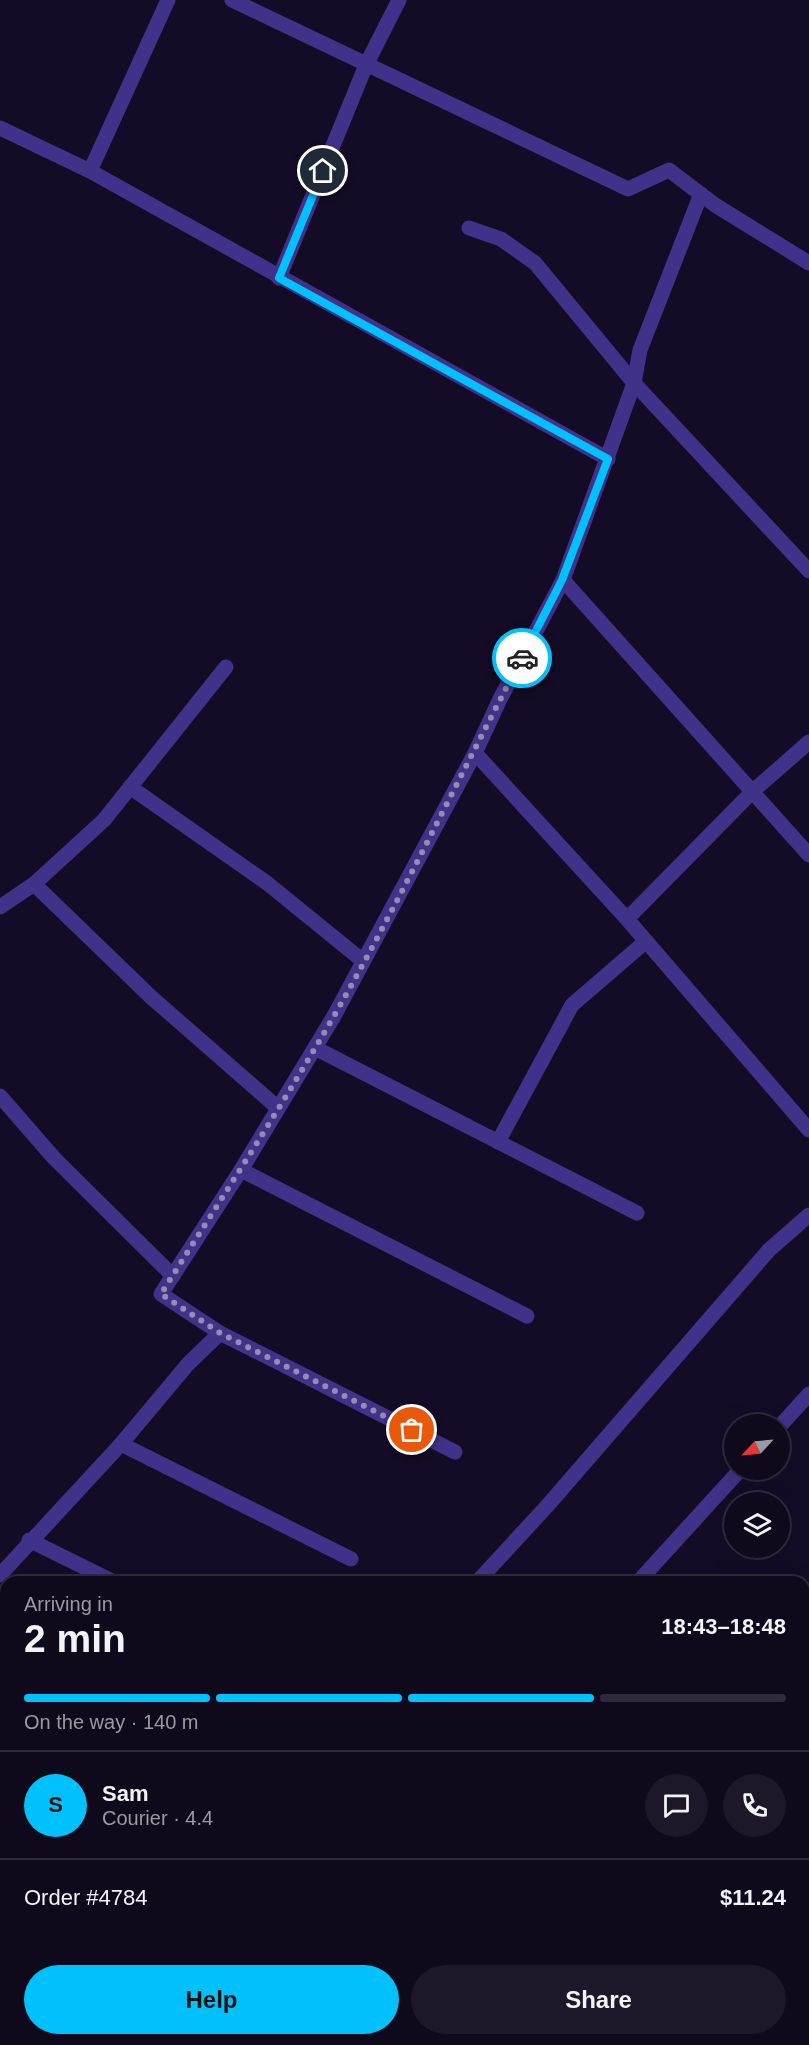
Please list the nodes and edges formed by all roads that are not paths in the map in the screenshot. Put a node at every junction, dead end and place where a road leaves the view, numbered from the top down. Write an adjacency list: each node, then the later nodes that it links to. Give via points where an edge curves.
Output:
1 (168, 0): 6 (street)
2 (232, 0): 4 (street)
3 (399, 0): 4 (street)
4 (366, 65): 7 (street, via 628,189 669,170); 10 (street)
5 (0, 129): 6 (street)
6 (90, 171): 10 (street)
7 (701, 194): 9 (street); 11 (street, via 640,350)
8 (469, 228): 11 (street, via 501,239 535,263)
9 (809, 263)
10 (279, 278): 12 (street)
11 (634, 383): 12 (street); 13 (street)
12 (608, 459): 14 (street)
13 (809, 571)
14 (562, 580): 17 (street); 19 (street)
15 (226, 667): 18 (street)
16 (809, 742): 19 (street)
17 (475, 753): 23 (street); 25 (street)
18 (130, 787): 21 (street, via 104,820); 25 (street, via 267,883)
19 (753, 791): 20 (street); 23 (street)
20 (809, 855)
21 (34, 884): 22 (street); 28 (street, via 151,997)
22 (0, 908)
23 (627, 919): 24 (street)
24 (645, 942): 29 (street); 30 (street, via 572,1005)
25 (363, 961): 26 (street)
26 (315, 1048): 28 (street); 30 (street)
27 (0, 1096): 34 (street, via 54,1158)
28 (278, 1108): 31 (street)
29 (809, 1130)
30 (498, 1142): 32 (street)
31 (241, 1170): 34 (street); 35 (street)
32 (637, 1213)
33 (809, 1215): 46 (street, via 769,1250 556,1497)
34 (172, 1276): 36 (street, via 161,1294)
35 (527, 1316)
36 (220, 1333): 39 (street, via 188,1364); 40 (street)
37 (809, 1394): 38 (street)
38 (790, 1415)
39 (121, 1444): 42 (street); 43 (street)
40 (455, 1452)
41 (731, 1480): 47 (street)
42 (30, 1540): 44 (street); 45 (street)
43 (351, 1559)
44 (0, 1575)
45 (102, 1576)
46 (483, 1576)
47 (643, 1576)

